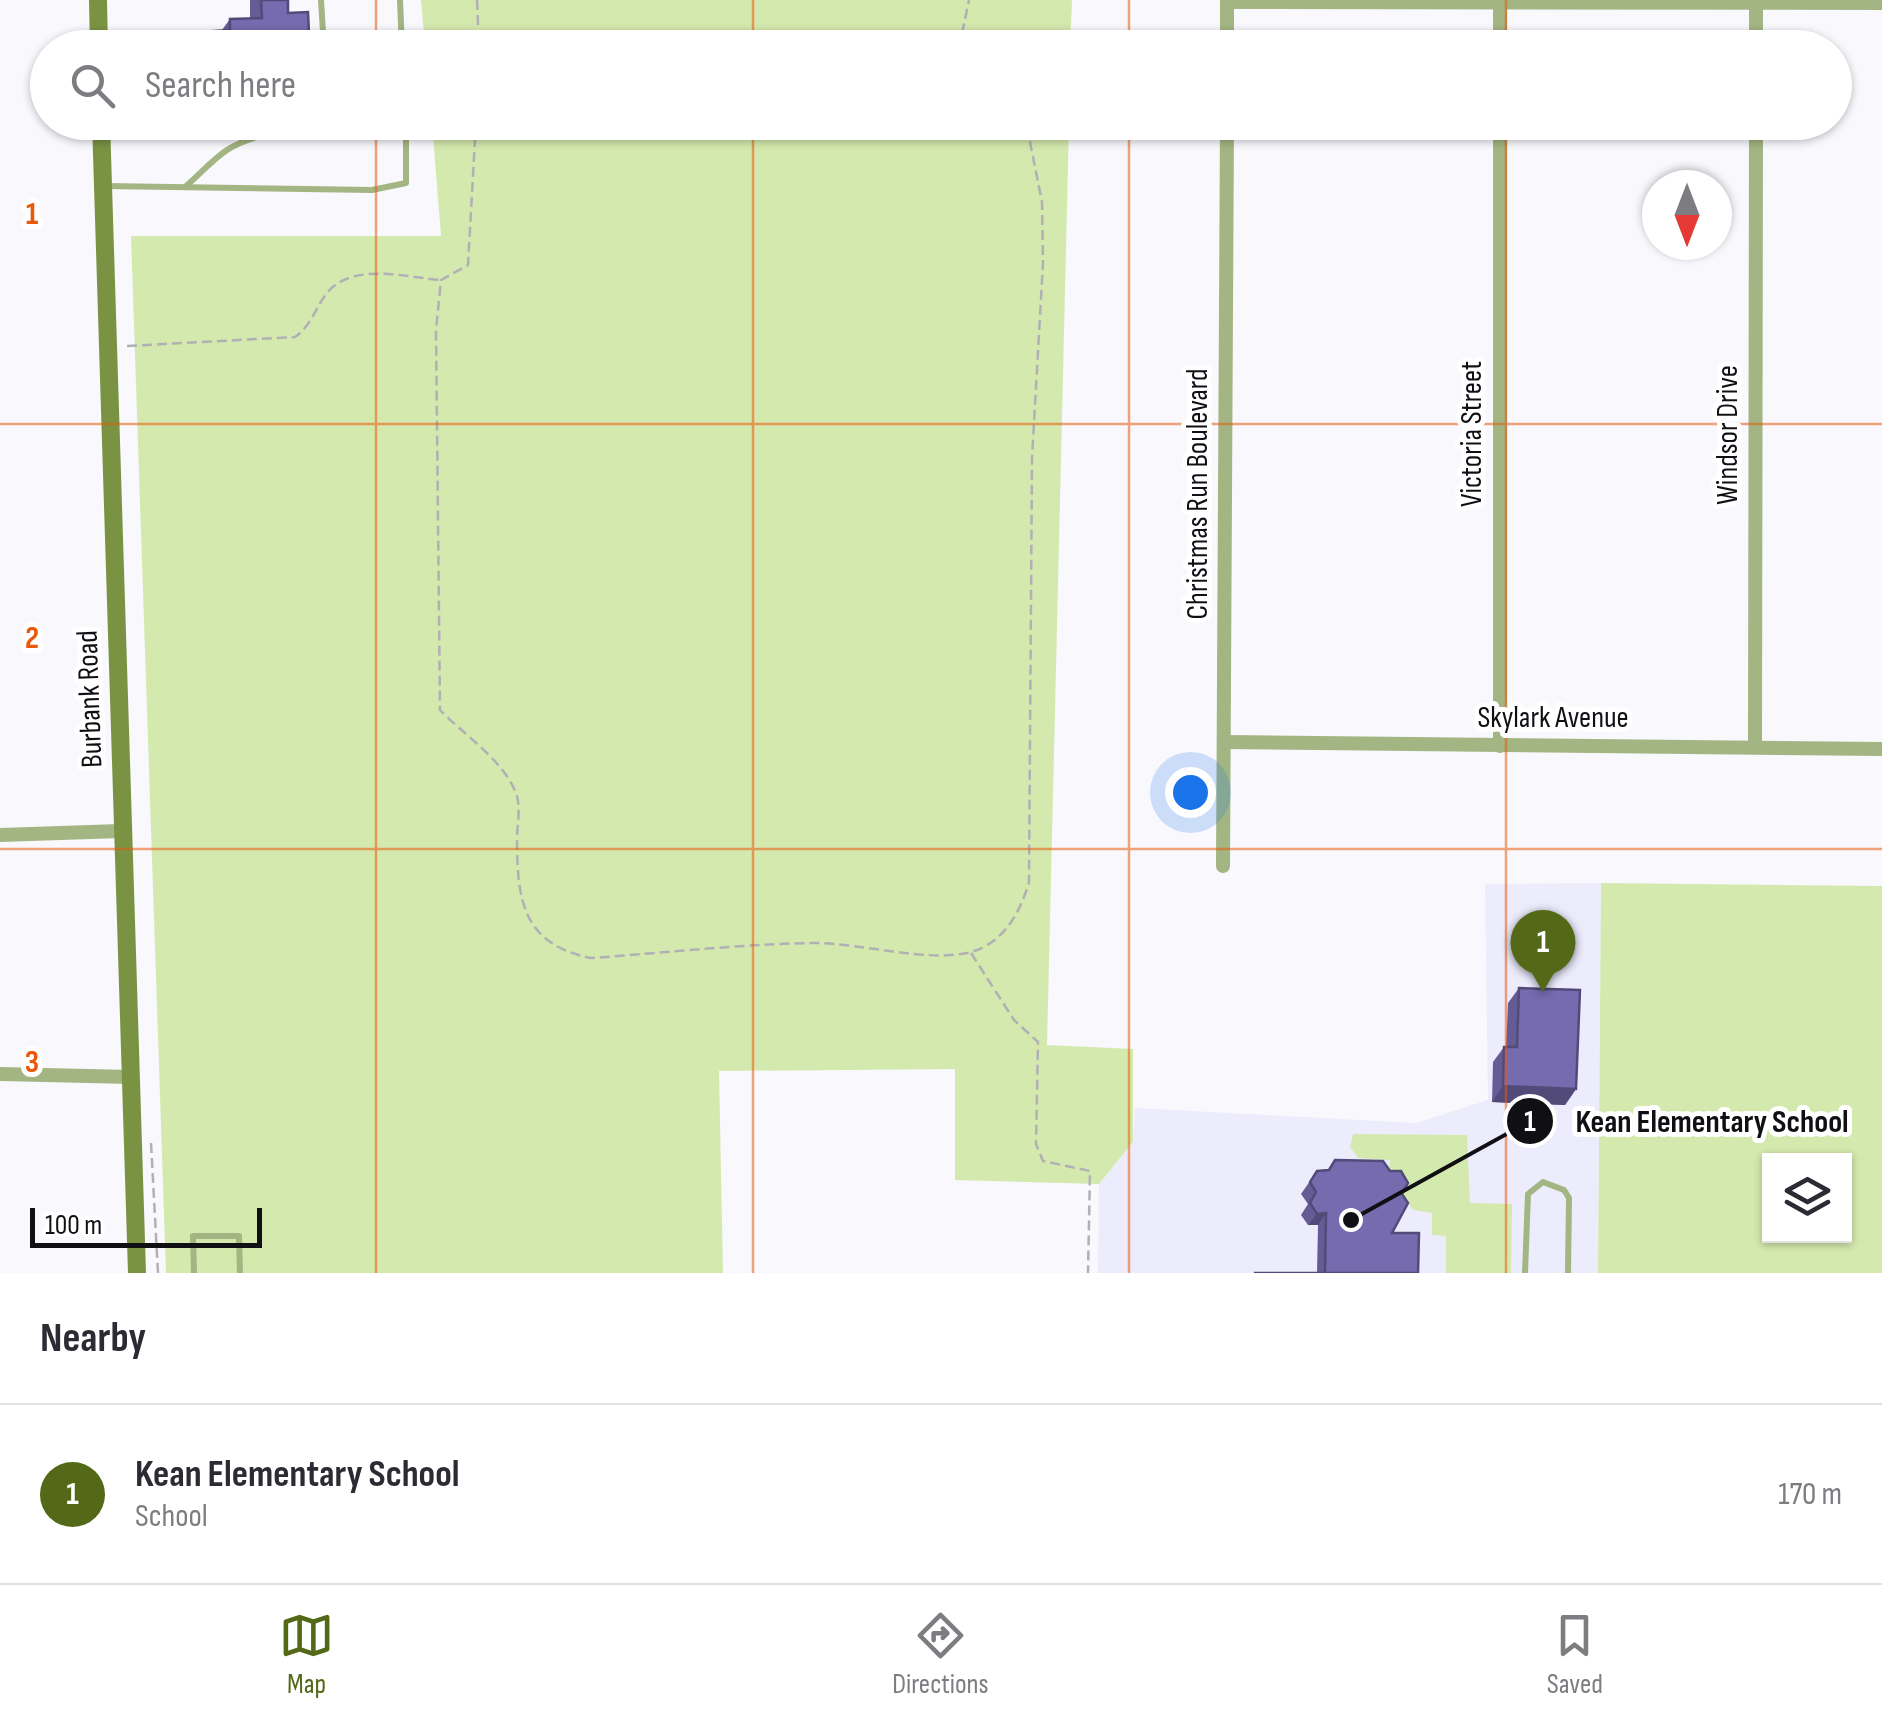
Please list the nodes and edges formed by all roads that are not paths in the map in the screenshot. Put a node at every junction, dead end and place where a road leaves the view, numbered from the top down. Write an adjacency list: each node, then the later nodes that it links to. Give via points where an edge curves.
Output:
1 (98, 0): 8 (main road)
2 (321, 0): 9 (lane)
3 (400, 0): 10 (lane)
4 (1227, 1): 5 (street); 11 (street)
5 (1500, 3): 7 (street); 12 (street)
6 (1882, 3): 7 (street)
7 (1756, 6): 13 (street)
8 (99, 30)
9 (323, 30)
10 (402, 30)
11 (1227, 30)
12 (1500, 30)
13 (1756, 30)
14 (102, 140): 20 (main road, Burbank Road)
15 (251, 140): 21 (lane)
16 (406, 140): 21 (lane, via 406,183 372,190)
17 (1227, 140): 22 (street, Christmas Run Boulevard)
18 (1500, 140): 23 (street, Victoria Street)
19 (1756, 140): 24 (street, Windsor Drive)
20 (103, 186): 21 (lane); 26 (main road, Burbank Road)
21 (184, 187)
22 (1224, 742): 23 (street, Skylark Avenue); 28 (street, Christmas Run Boulevard)
23 (1500, 746): 24 (street, Skylark Avenue)
24 (1755, 747): 25 (street, Skylark Avenue)
25 (1882, 750)
26 (121, 830): 27 (street); 30 (main road, Burbank Road)
27 (0, 835)
28 (1223, 866)
29 (0, 1074): 30 (street)
30 (132, 1077): 31 (main road, Burbank Road)
31 (137, 1273)
32 (194, 1273): 33 (lane, via 193,1236 238,1236)
33 (240, 1273)
34 (1525, 1273): 35 (lane, via 1528,1194 1543,1182 1569,1198)
35 (1568, 1273)

